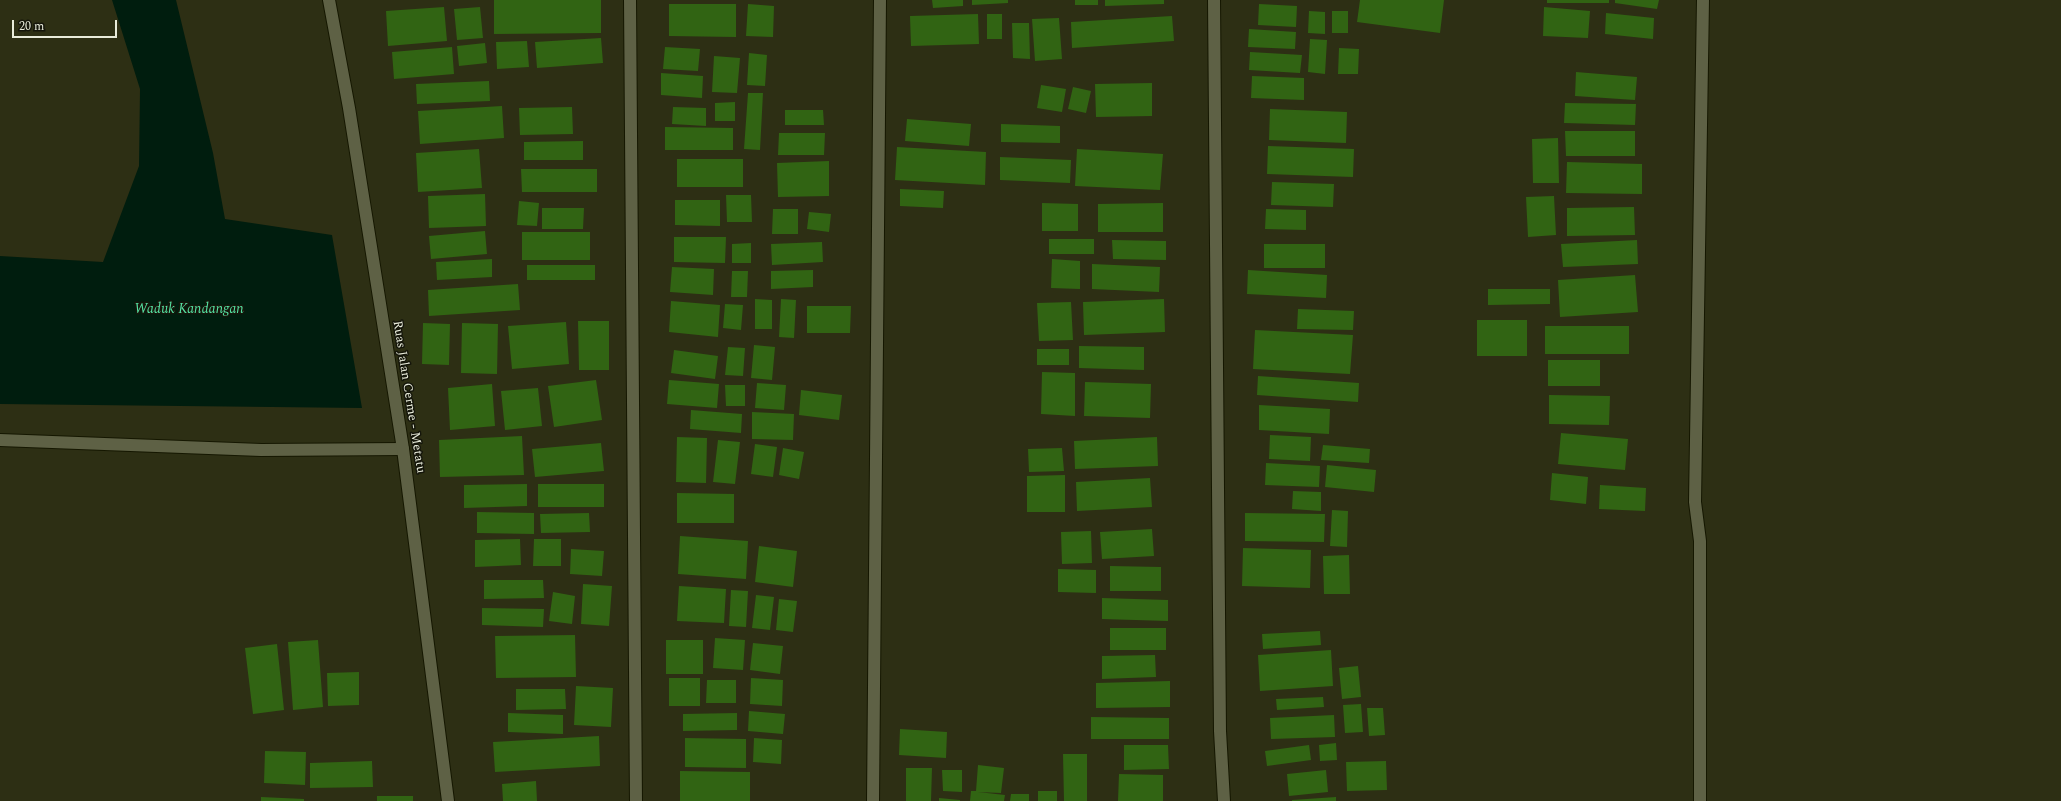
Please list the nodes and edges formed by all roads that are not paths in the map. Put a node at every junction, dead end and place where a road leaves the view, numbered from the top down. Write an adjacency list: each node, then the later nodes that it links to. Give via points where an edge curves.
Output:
1 (329, 0): 7 (street, Ruas Jalan Cerme - Metatu)
2 (630, 0): 9 (street)
3 (880, 0): 10 (street)
4 (1214, 0): 11 (street, via 1220,715)
5 (1703, 0): 12 (street, via 1695,502 1700,541)
6 (0, 440): 7 (street, via 261,450)
7 (403, 449): 8 (street, Ruas Jalan Cerme - Metatu)
8 (448, 801)
9 (636, 801)
10 (873, 801)
11 (1224, 801)
12 (1700, 801)

